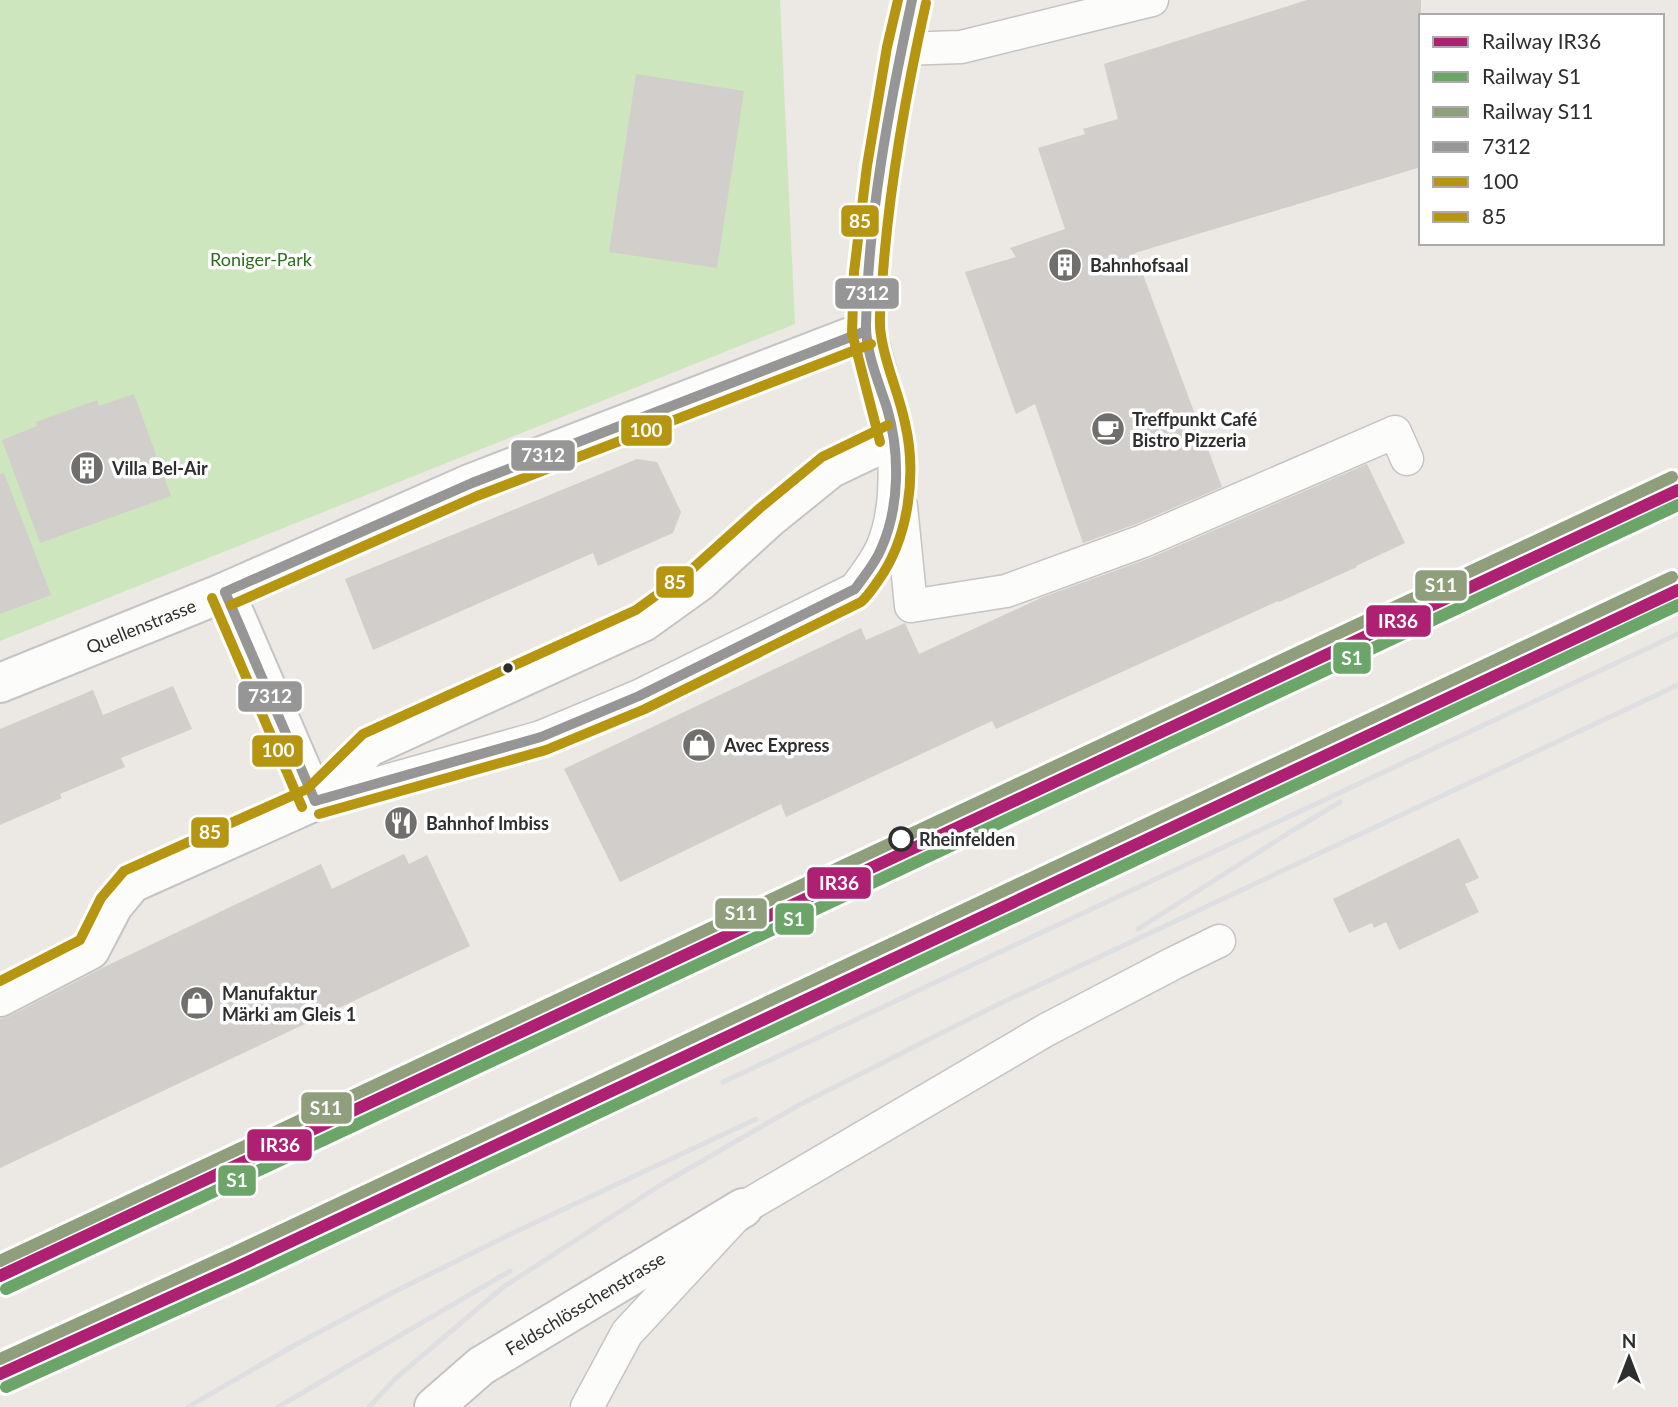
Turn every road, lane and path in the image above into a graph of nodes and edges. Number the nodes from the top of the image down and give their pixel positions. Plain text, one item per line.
1 (912, 0) edge
2 (1152, 0) edge
3 (901, 49) junction
4 (866, 331) junction
5 (894, 438) junction
6 (1407, 459) dead end
7 (225, 592) junction
8 (0, 683) edge
9 (315, 801) junction
10 (1219, 942) dead end
11 (0, 997) edge
12 (743, 1208) junction
13 (434, 1407) edge
14 (587, 1407) edge

1 - 3 street
2 - 3 lane
3 - 4 street
4 - 5 street
4 - 7 street, Quellenstrasse
5 - 6 lane
5 - 9 street
5 - 9 lane
7 - 8 street, Quellenstrasse
7 - 9 street
9 - 11 street
10 - 12 lane
12 - 13 street, Feldschlösschenstrasse
12 - 14 lane

